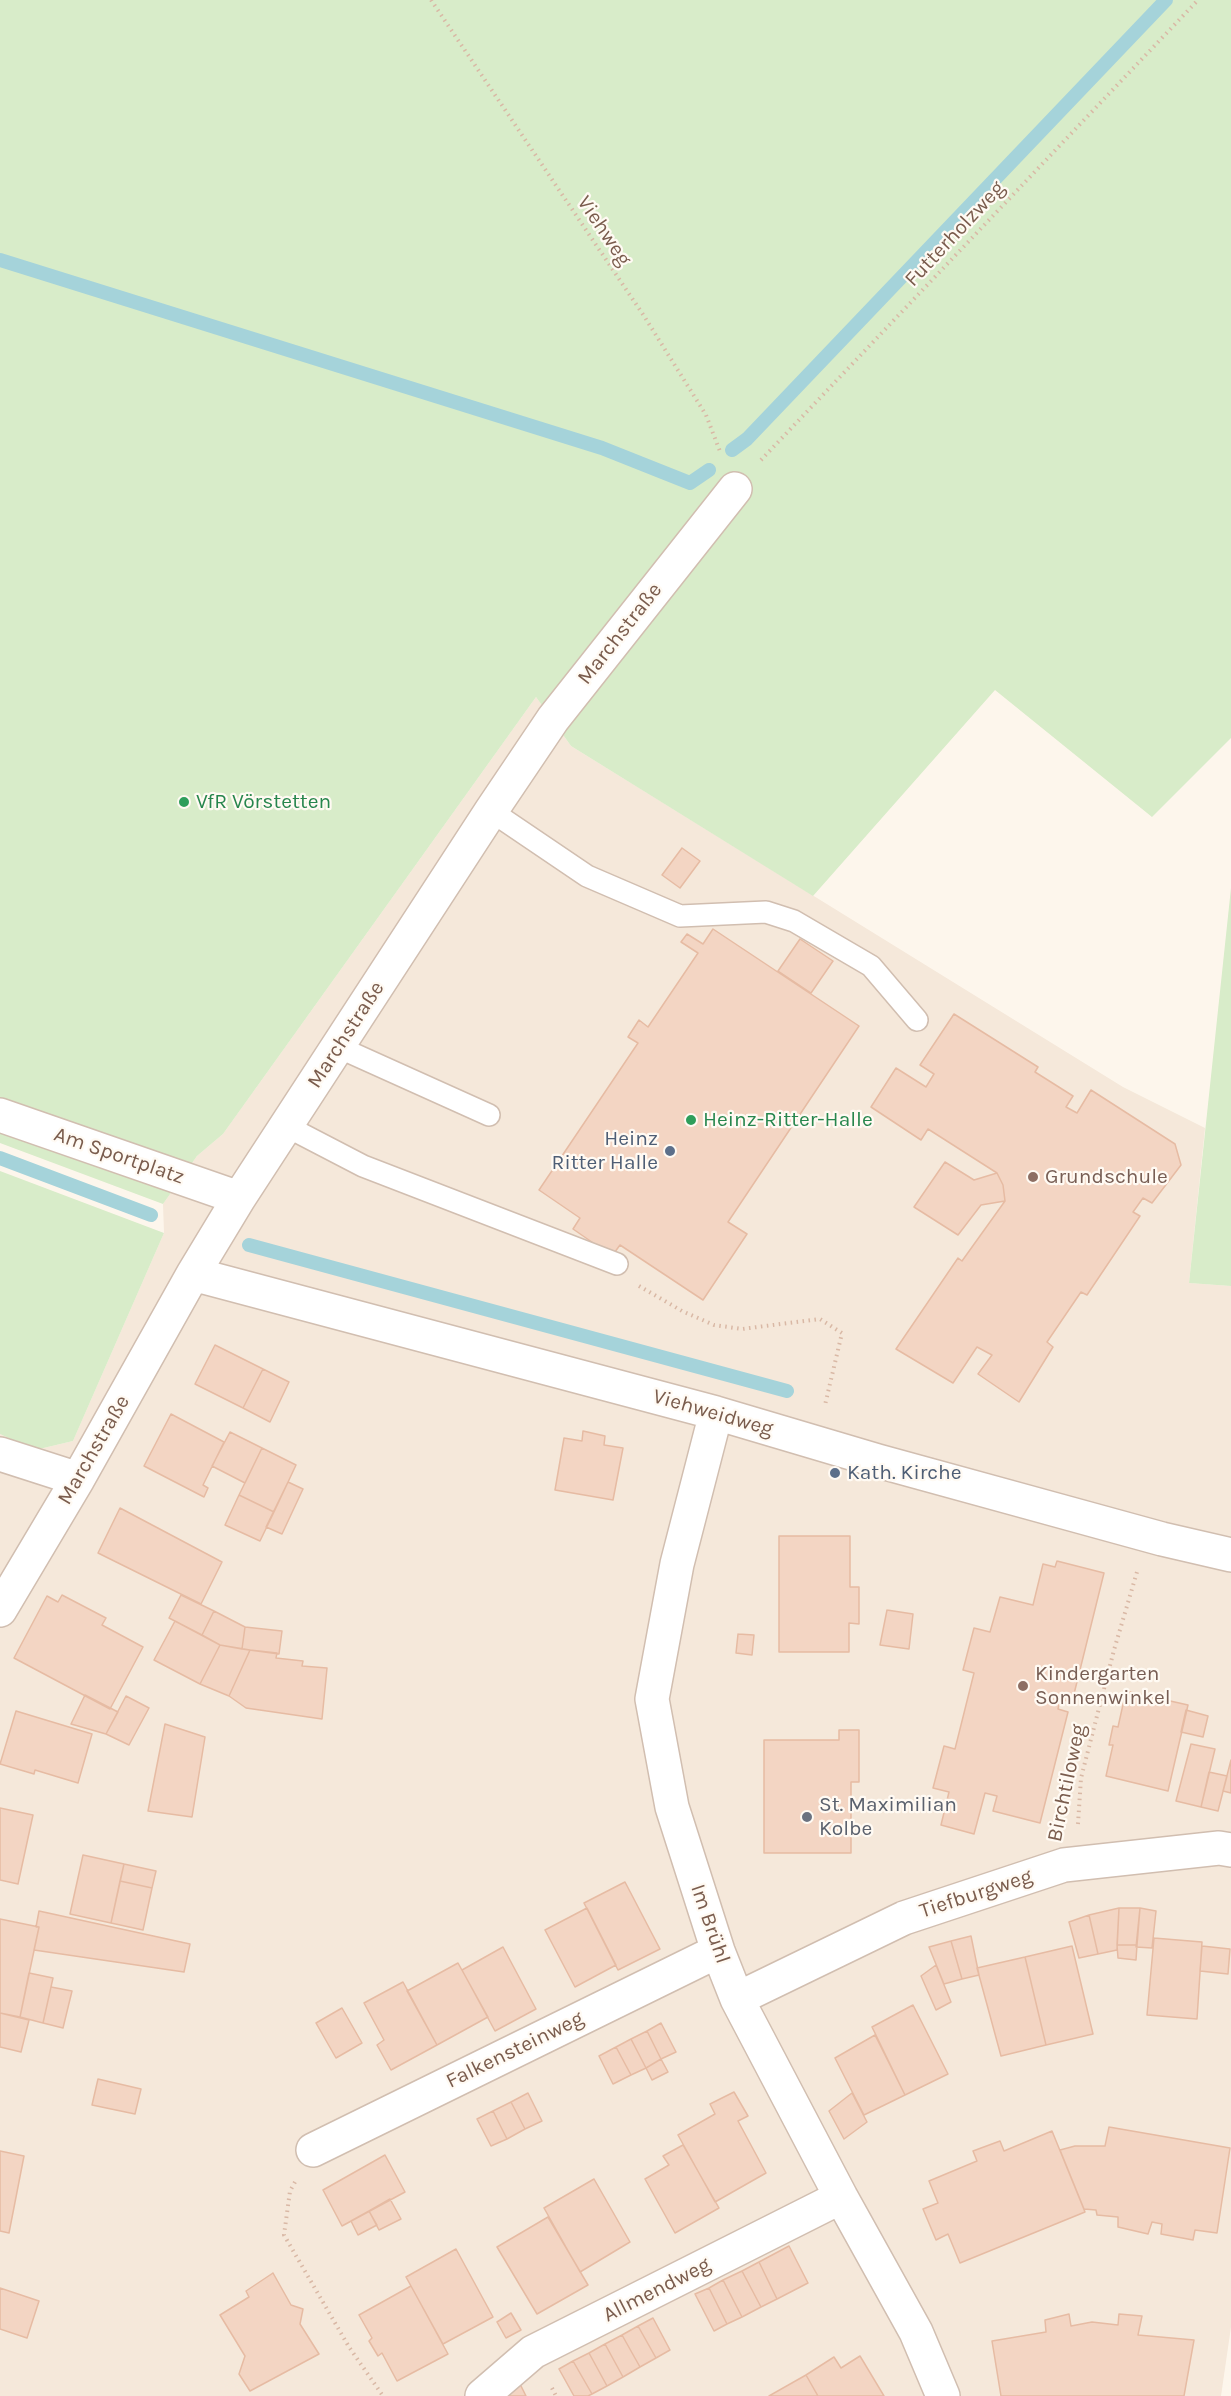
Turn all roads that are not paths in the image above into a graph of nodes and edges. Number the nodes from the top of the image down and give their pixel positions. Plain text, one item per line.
1 (735, 489) road end
2 (491, 811) junction
3 (917, 1020) dead end
4 (338, 1047) junction
5 (0, 1115) edge
6 (489, 1115) dead end
7 (286, 1126) junction
8 (239, 1198) junction
9 (617, 1264) road end
10 (193, 1274) junction
11 (716, 1413) junction
12 (0, 1454) edge
13 (78, 1479) junction
14 (1231, 1555) edge
15 (0, 1610) edge
16 (1231, 1850) edge
17 (718, 1951) junction
18 (737, 1999) junction
19 (313, 2150) road end
20 (841, 2197) junction
21 (482, 2396) edge
22 (943, 2396) edge

1 - 2 street, Marchstraße
2 - 3 lane
2 - 4 street, Marchstraße
4 - 6 lane
4 - 7 street, Marchstraße
5 - 8 street, Am Sportplatz
7 - 8 street, Marchstraße
7 - 9 lane
8 - 10 street, Marchstraße
10 - 11 street, Viehweidweg
10 - 13 street, Marchstraße
11 - 14 street, Viehweidweg
11 - 17 street, Im Brühl
12 - 13 street
13 - 15 street, Marchstraße
16 - 18 street, Tiefburgweg
17 - 18 street, Im Brühl
17 - 19 street, Falkensteinweg
18 - 20 street, Im Brühl
20 - 21 street, Allmendweg
20 - 22 street, Im Brühl

